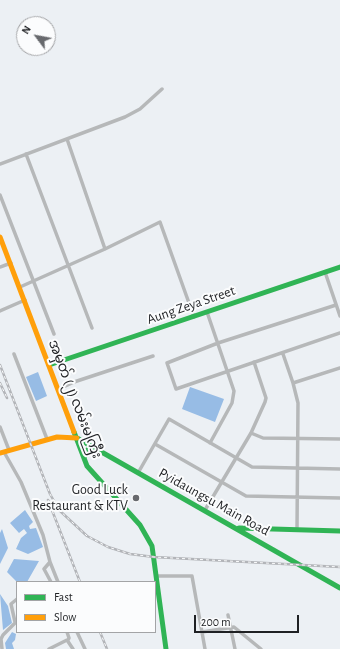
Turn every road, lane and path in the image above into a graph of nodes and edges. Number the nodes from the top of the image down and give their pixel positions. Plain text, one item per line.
1 (162, 89) dead end
2 (67, 139) junction
3 (26, 154) junction
4 (0, 164) edge
5 (0, 195) edge
6 (0, 237) edge
7 (105, 249) junction
8 (10, 263) junction
9 (68, 266) junction
10 (0, 267) edge
11 (340, 267) edge
12 (325, 272) junction
13 (32, 281) junction
14 (20, 287) junction
15 (25, 300) junction
16 (336, 305) junction
17 (0, 310) edge
18 (207, 312) junction
19 (340, 316) edge
20 (194, 317) junction
21 (92, 328) dead end
22 (340, 333) edge
23 (54, 334) dead end
24 (218, 343) junction
25 (14, 354) dead end
26 (283, 354) junction
27 (153, 356) dead end
28 (254, 362) junction
29 (49, 365) junction
30 (340, 368) edge
31 (228, 371) junction
32 (293, 383) junction
33 (58, 389) junction
34 (0, 427) edge
35 (251, 433) junction
36 (47, 438) junction
37 (77, 438) junction
38 (298, 439) junction
39 (340, 439) edge
40 (210, 442) junction
41 (155, 444) junction
42 (94, 447) junction
43 (4, 451) edge
44 (84, 458) junction
45 (236, 458) junction
46 (297, 468) junction
47 (340, 469) edge
48 (138, 474) junction
49 (222, 481) junction
50 (297, 497) junction
51 (340, 498) edge
52 (205, 510) junction
53 (238, 528) junction
54 (297, 530) junction
55 (340, 531) edge
56 (50, 562) junction
57 (155, 576) junction
58 (49, 581) edge
59 (58, 581) edge
60 (156, 581) edge
61 (156, 583) edge
62 (340, 588) edge
63 (16, 600) edge
64 (228, 615) dead end
65 (16, 622) edge
66 (230, 628) junction
67 (202, 632) junction
68 (67, 633) edge
69 (77, 633) edge
70 (68, 640) junction
71 (2, 649) edge
72 (49, 649) edge
73 (73, 649) edge
74 (85, 649) edge
75 (166, 649) edge
76 (205, 649) edge
77 (235, 649) edge
78 (261, 649) edge

1 - 2 street
2 - 3 street
2 - 7 street
3 - 4 street
3 - 9 street
5 - 13 street
6 - 8 main road, အမှတ် (၂) လမ်းမကြီး
7 - 9 street
7 - 20 street
8 - 10 street
8 - 14 main road, အမှတ် (၂) လမ်းမကြီး
9 - 13 street
9 - 21 street
11 - 12 main road, Aung Zeya Street
12 - 16 street
12 - 18 main road, Aung Zeya Street
13 - 14 street
13 - 23 street
14 - 15 main road, အမှတ် (၂) လမ်းမကြီး
15 - 17 street
15 - 29 main road, အမှတ် (၂) လမ်းမကြီး
16 - 19 street
16 - 24 street
18 - 20 main road, Aung Zeya Street
18 - 24 street
20 - 29 main road, Aung Zeya Street
22 - 26 street
24 - 31 street
24 - 31 street
25 - 36 street
26 - 28 street
26 - 32 street
27 - 33 street
28 - 31 street
28 - 35 street
29 - 33 main road, အမှတ် (၂) လမ်းမကြီး
30 - 32 street
31 - 40 street
32 - 38 street
33 - 37 main road, အမှတ် (၂) လမ်းမကြီး
34 - 43 street
35 - 38 street
35 - 45 street
36 - 37 main road
36 - 43 main road
37 - 42 main road, Pyidaungsu Main Road
37 - 44 main road, အမှတ် (၂) လမ်းမကြီး
38 - 39 street
38 - 46 street
40 - 41 street
40 - 45 street
41 - 48 street
41 - 49 street
42 - 44 main road
42 - 48 main road, Pyidaungsu Main Road
43 - 56 street
44 - 57 main road, အမှတ် (၂) လမ်းမကြီး
45 - 46 street
45 - 49 street
46 - 47 street
46 - 50 street
48 - 52 main road, Pyidaungsu Main Road
49 - 50 street
49 - 52 street
50 - 51 street
50 - 54 street
52 - 53 main road, Pyidaungsu Main Road
53 - 54 main road
53 - 62 main road, Pyidaungsu Main Road
54 - 55 main road
56 - 58 street
56 - 59 street
57 - 60 main road, အမှတ် (၂) လမ်းမကြီး
57 - 67 street
61 - 75 main road, အမှတ် (၂) လမ်းမကြီး
63 - 65 street
64 - 66 street
65 - 71 street
66 - 67 street
66 - 77 street
66 - 78 street
67 - 76 street
68 - 70 street
69 - 74 street
70 - 72 street
70 - 73 street

